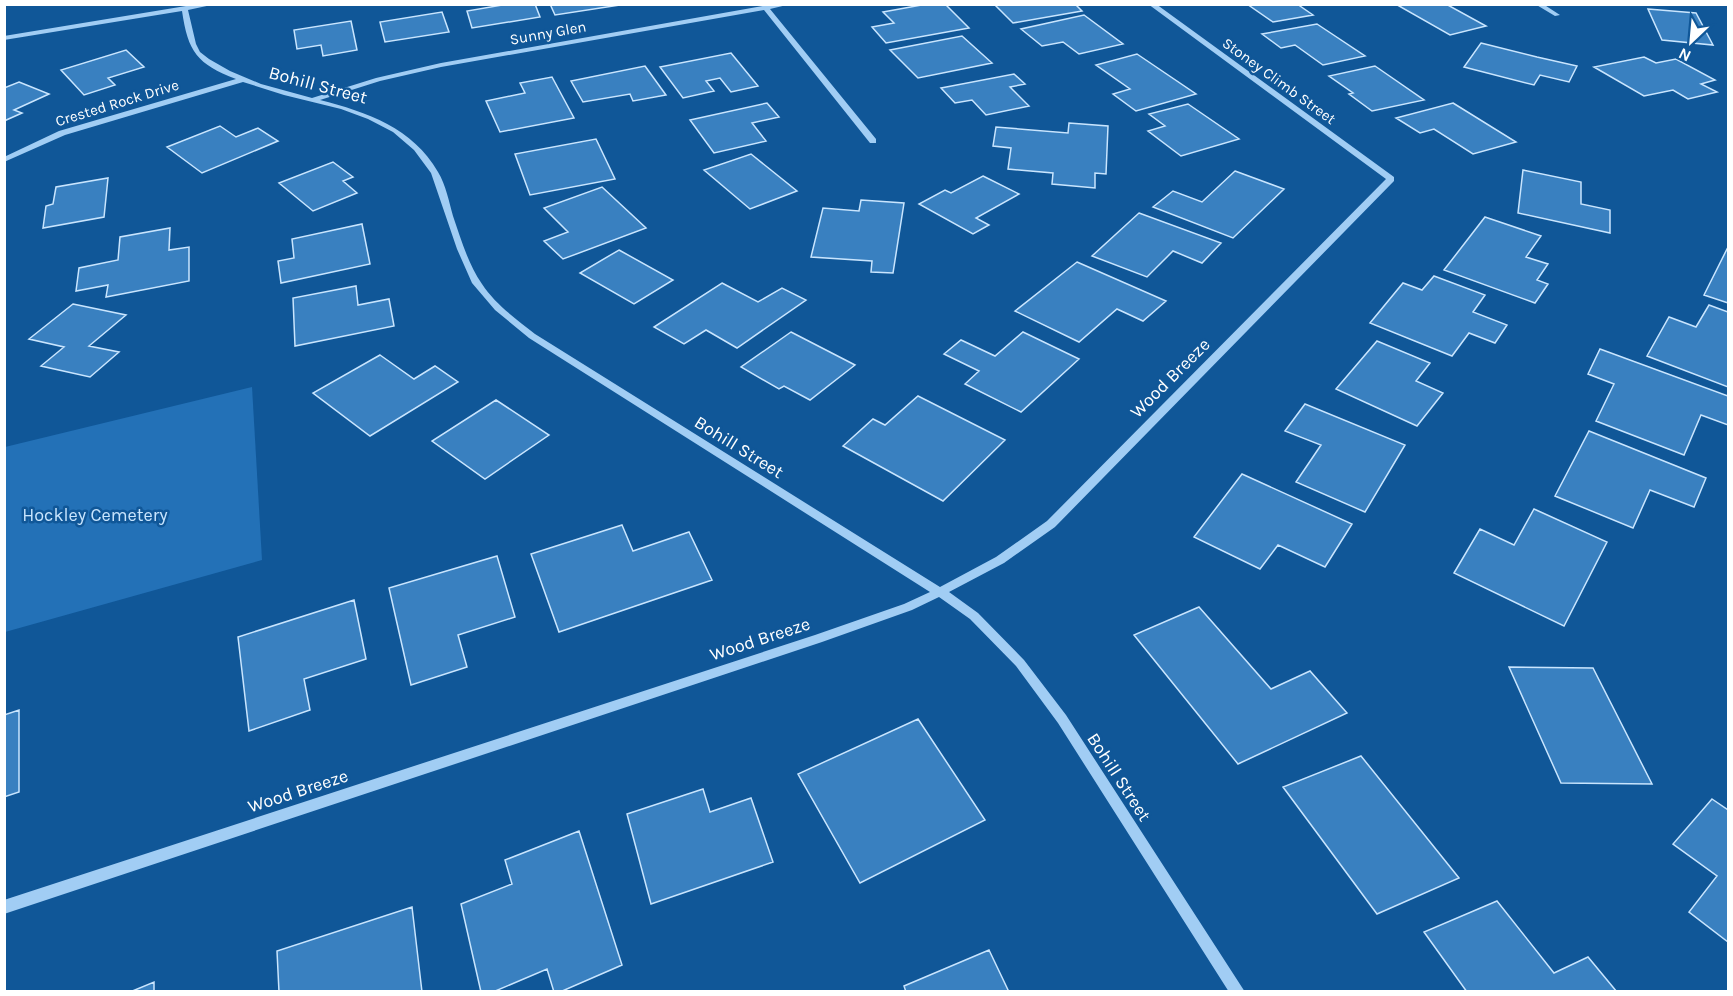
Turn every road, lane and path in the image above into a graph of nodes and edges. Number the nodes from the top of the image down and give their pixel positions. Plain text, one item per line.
1 (213, 4) edge
2 (788, 4) edge
3 (1152, 4) edge
4 (1538, 4) edge
5 (766, 8) junction
6 (185, 9) junction
7 (1557, 15) dead end
8 (4, 38) edge
9 (241, 80) junction
10 (314, 99) junction
11 (873, 141) dead end
12 (4, 160) edge
13 (1391, 178) joint
14 (940, 592) junction
15 (4, 907) edge
16 (1238, 992) edge

1 - 6 street
2 - 5 street, Sunny Glen
3 - 13 street, Stoney Climb Street
4 - 7 street
5 - 10 street, Sunny Glen
5 - 11 street
6 - 8 street
6 - 9 street, Bohill Street
9 - 10 street, Bohill Street
9 - 12 street, Crested Rock Drive
10 - 14 street, Bohill Street
13 - 14 street, Wood Breeze
14 - 15 street, Wood Breeze
14 - 16 street, Bohill Street

